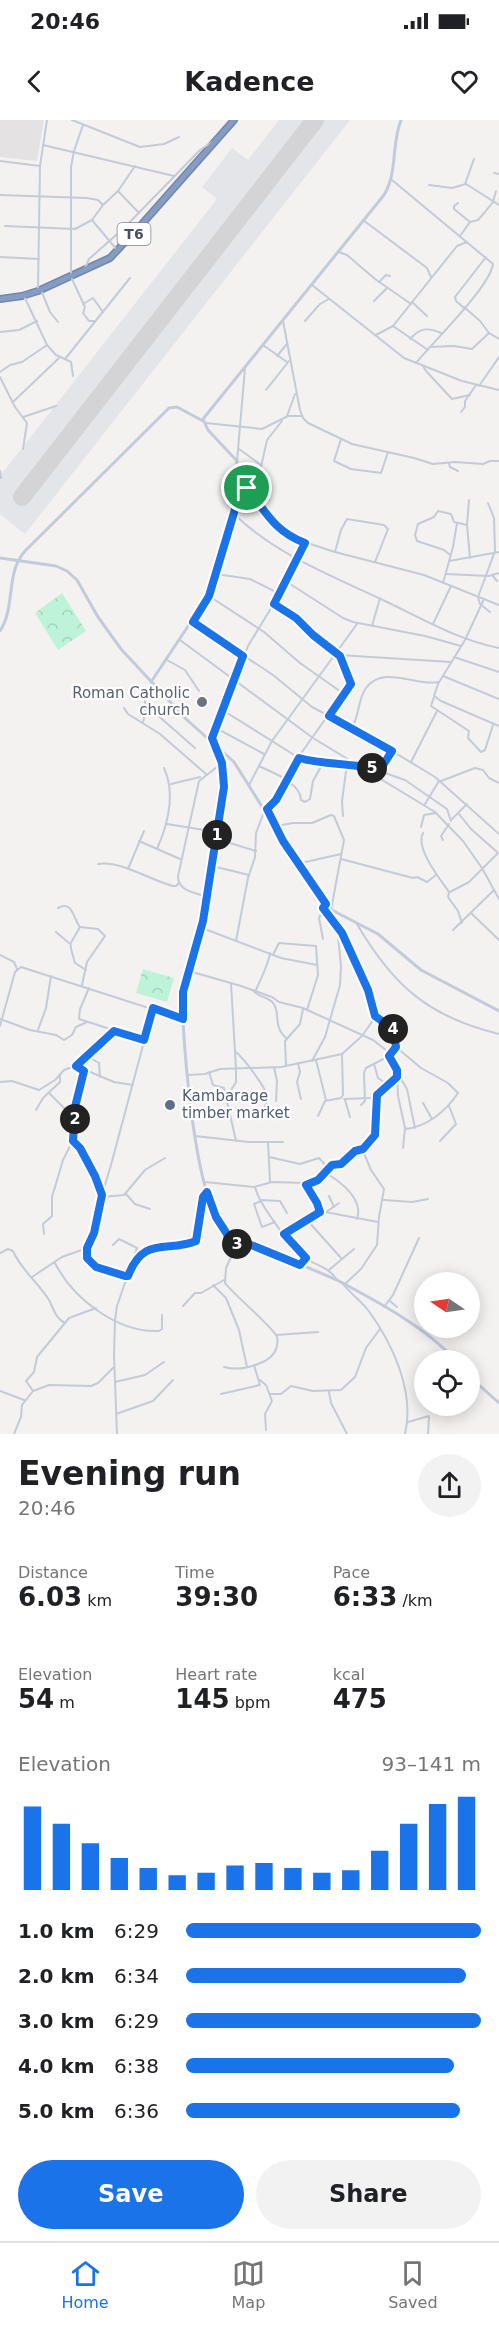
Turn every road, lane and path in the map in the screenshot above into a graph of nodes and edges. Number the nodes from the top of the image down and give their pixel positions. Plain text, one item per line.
1 (47, 120) edge
2 (72, 120) edge
3 (234, 120) edge
4 (401, 120) edge
5 (83, 125) junction
6 (179, 137) dead end
7 (215, 142) junction
8 (43, 145) junction
9 (74, 151) junction
10 (474, 159) dead end
11 (0, 161) edge
12 (40, 166) junction
13 (135, 166) junction
14 (494, 173) dead end
15 (499, 174) edge
16 (176, 176) junction
17 (183, 179) junction
18 (392, 180) junction
19 (465, 184) junction
20 (429, 185) dead end
21 (118, 191) junction
22 (496, 191) dead end
23 (0, 195) edge
24 (40, 196) junction
25 (499, 197) edge
26 (71, 198) junction
27 (495, 198) junction
28 (493, 202) junction
29 (458, 203) dead end
30 (103, 205) junction
31 (499, 205) edge
32 (139, 213) junction
33 (92, 220) junction
34 (363, 220) junction
35 (470, 222) junction
36 (5, 226) dead end
37 (40, 228) junction
38 (71, 229) junction
39 (460, 236) junction
40 (110, 240) junction
41 (467, 242) junction
42 (118, 251) junction
43 (337, 251) junction
44 (0, 257) edge
45 (486, 257) junction
46 (39, 259) junction
47 (499, 263) edge
48 (493, 264) junction
49 (439, 270) junction
50 (84, 272) junction
51 (430, 272) junction
52 (390, 276) dead end
53 (71, 277) junction
54 (130, 278) dead end
55 (432, 278) junction
56 (379, 282) junction
57 (312, 285) junction
58 (387, 288) junction
59 (40, 291) junction
60 (24, 296) junction
61 (0, 299) edge
62 (330, 299) junction
63 (374, 301) dead end
64 (411, 303) junction
65 (83, 304) junction
66 (464, 307) junction
67 (103, 312) junction
68 (428, 316) dead end
69 (282, 320) junction
70 (38, 321) junction
71 (95, 321) junction
72 (305, 321) dead end
73 (58, 322) dead end
74 (393, 326) junction
75 (0, 333) edge
76 (442, 333) junction
77 (489, 333) junction
78 (376, 334) junction
79 (498, 336) edge
80 (410, 339) junction
81 (287, 344) junction
82 (47, 345) junction
83 (263, 345) junction
84 (429, 348) junction
85 (70, 354) junction
86 (277, 356) junction
87 (499, 357) edge
88 (59, 358) junction
89 (65, 359) junction
90 (70, 361) junction
91 (289, 362) junction
92 (416, 363) junction
93 (423, 366) junction
94 (244, 368) junction
95 (0, 372) edge
96 (73, 376) dead end
97 (0, 377) edge
98 (477, 386) junction
99 (266, 390) dead end
100 (499, 390) edge
101 (295, 391) junction
102 (470, 394) junction
103 (13, 402) junction
104 (56, 406) dead end
105 (461, 412) dead end
106 (287, 416) junction
107 (302, 416) junction
108 (23, 417) junction
109 (282, 421) junction
110 (203, 422) junction
111 (242, 427) junction
112 (341, 439) junction
113 (23, 449) dead end
114 (239, 449) junction
115 (388, 452) junction
116 (237, 461) junction
117 (499, 461) edge
118 (449, 462) junction
119 (261, 465) junction
120 (0, 471) edge
121 (458, 471) dead end
122 (237, 473) junction
123 (1, 477) edge
124 (247, 488) junction
125 (469, 500) dead end
126 (488, 503) dead end
127 (236, 506) junction
128 (234, 514) junction
129 (457, 523) junction
130 (467, 525) junction
131 (305, 543) junction
132 (335, 552) junction
133 (499, 552) edge
134 (495, 553) junction
135 (450, 555) junction
136 (0, 558) edge
137 (470, 558) junction
138 (297, 559) junction
139 (449, 561) junction
140 (16, 562) junction
141 (375, 562) junction
142 (499, 573) edge
143 (216, 574) junction
144 (446, 574) junction
145 (492, 575) junction
146 (486, 576) junction
147 (497, 581) dead end
148 (287, 582) junction
149 (443, 583) junction
150 (450, 586) junction
151 (280, 594) junction
152 (209, 596) junction
153 (478, 597) junction
154 (380, 598) junction
155 (484, 599) junction
156 (274, 604) junction
157 (481, 605) junction
158 (499, 605) edge
159 (490, 612) dead end
160 (193, 622) junction
161 (357, 624) junction
162 (433, 624) junction
163 (372, 626) junction
164 (259, 629) junction
165 (0, 632) edge
166 (180, 640) junction
167 (465, 640) junction
168 (461, 646) junction
169 (499, 648) edge
170 (336, 653) junction
171 (243, 656) junction
172 (340, 656) junction
173 (454, 657) junction
174 (166, 660) junction
175 (451, 662) junction
176 (499, 672) edge
177 (318, 676) junction
178 (443, 676) junction
179 (235, 680) junction
180 (152, 681) junction
181 (439, 682) junction
182 (200, 692) dead end
183 (144, 693) dead end
184 (344, 694) junction
185 (434, 697) junction
186 (303, 699) junction
187 (499, 699) edge
188 (146, 705) junction
189 (124, 708) dead end
190 (224, 711) junction
191 (438, 711) junction
192 (329, 716) junction
193 (287, 720) junction
194 (143, 723) junction
195 (493, 724) junction
196 (499, 726) edge
197 (216, 728) junction
198 (352, 728) junction
199 (313, 738) junction
200 (272, 741) junction
201 (213, 742) junction
202 (195, 748) dead end
203 (218, 749) junction
204 (392, 751) junction
205 (265, 754) junction
206 (299, 758) junction
207 (411, 762) junction
208 (222, 763) junction
209 (323, 763) junction
210 (347, 764) junction
211 (354, 765) junction
212 (259, 766) junction
213 (164, 768) dead end
214 (380, 770) junction
215 (205, 775) junction
216 (286, 780) junction
217 (440, 781) junction
218 (499, 783) edge
219 (171, 784) junction
220 (249, 785) junction
221 (430, 796) junction
222 (425, 804) junction
223 (467, 804) junction
224 (267, 813) junction
225 (436, 813) junction
226 (459, 814) junction
227 (343, 816) dead end
228 (449, 823) junction
229 (167, 824) junction
230 (189, 827) junction
231 (275, 827) junction
232 (421, 827) dead end
233 (144, 831) dead end
234 (218, 832) junction
235 (423, 833) dead end
236 (499, 834) edge
237 (217, 839) junction
238 (443, 840) dead end
239 (139, 842) junction
240 (157, 849) junction
241 (256, 851) junction
242 (499, 853) edge
243 (341, 854) junction
244 (180, 859) junction
245 (341, 859) junction
246 (98, 864) dead end
247 (212, 866) junction
248 (300, 866) junction
249 (482, 868) junction
250 (128, 869) junction
251 (249, 875) junction
252 (436, 875) junction
253 (178, 883) junction
254 (494, 890) junction
255 (450, 893) junction
256 (207, 897) junction
257 (499, 899) edge
258 (324, 906) junction
259 (58, 908) dead end
260 (331, 910) junction
261 (470, 913) junction
262 (356, 922) junction
263 (462, 923) junction
264 (337, 926) junction
265 (80, 927) junction
266 (202, 928) junction
267 (453, 930) dead end
268 (56, 932) dead end
269 (323, 939) dead end
270 (499, 940) edge
271 (236, 941) junction
272 (69, 943) junction
273 (271, 954) junction
274 (0, 955) edge
275 (317, 965) junction
276 (17, 969) junction
277 (86, 970) junction
278 (189, 971) junction
279 (51, 976) junction
280 (231, 983) junction
281 (81, 986) junction
282 (89, 987) junction
283 (254, 991) junction
284 (153, 1008) junction
285 (303, 1008) junction
286 (307, 1010) junction
287 (499, 1011) edge
288 (375, 1016) junction
289 (1, 1019) edge
290 (183, 1019) junction
291 (329, 1020) junction
292 (87, 1022) junction
293 (0, 1026) edge
294 (38, 1030) junction
295 (114, 1031) junction
296 (499, 1034) edge
297 (362, 1036) junction
298 (286, 1038) junction
299 (144, 1040) junction
300 (396, 1047) junction
301 (235, 1052) junction
302 (89, 1054) junction
303 (342, 1054) junction
304 (390, 1055) junction
305 (314, 1061) junction
306 (298, 1063) junction
307 (374, 1064) junction
308 (286, 1065) junction
309 (76, 1066) junction
310 (274, 1067) junction
311 (236, 1069) junction
312 (251, 1069) junction
313 (84, 1071) junction
314 (209, 1072) junction
315 (60, 1073) junction
316 (187, 1075) junction
317 (397, 1075) junction
318 (100, 1077) junction
319 (0, 1082) edge
320 (133, 1084) junction
321 (388, 1085) junction
322 (49, 1093) junction
323 (377, 1095) junction
324 (226, 1097) junction
325 (343, 1098) junction
326 (365, 1098) junction
327 (301, 1099) dead end
328 (326, 1100) junction
329 (276, 1101) dead end
330 (423, 1103) dead end
331 (449, 1104) junction
332 (361, 1105) dead end
333 (36, 1110) dead end
334 (264, 1110) dead end
335 (318, 1116) dead end
336 (350, 1117) dead end
337 (432, 1119) junction
338 (75, 1125) junction
339 (415, 1128) junction
340 (405, 1129) junction
341 (195, 1136) junction
342 (73, 1141) junction
343 (236, 1141) junction
344 (440, 1141) dead end
345 (268, 1142) junction
346 (283, 1142) dead end
347 (403, 1148) dead end
348 (363, 1149) junction
349 (269, 1157) junction
350 (165, 1158) dead end
351 (328, 1168) junction
352 (324, 1172) junction
353 (205, 1182) junction
354 (270, 1182) junction
355 (306, 1185) junction
356 (255, 1187) junction
357 (207, 1192) junction
358 (126, 1194) junction
359 (101, 1196) junction
360 (329, 1196) dead end
361 (428, 1199) dead end
362 (261, 1200) junction
363 (384, 1200) junction
364 (339, 1203) dead end
365 (334, 1207) junction
366 (150, 1209) dead end
367 (320, 1211) junction
368 (287, 1213) dead end
369 (325, 1213) junction
370 (367, 1215) dead end
371 (357, 1219) junction
372 (307, 1220) junction
373 (367, 1221) junction
374 (275, 1222) junction
375 (378, 1222) junction
376 (44, 1234) dead end
377 (227, 1234) junction
378 (284, 1234) junction
379 (418, 1238) dead end
380 (239, 1240) junction
381 (237, 1244) junction
382 (113, 1245) dead end
383 (87, 1248) junction
384 (354, 1249) dead end
385 (0, 1253) edge
386 (306, 1258) junction
387 (342, 1259) junction
388 (55, 1263) junction
389 (300, 1265) junction
390 (131, 1268) junction
391 (329, 1270) junction
392 (128, 1276) junction
393 (32, 1277) junction
394 (224, 1280) junction
395 (339, 1281) junction
396 (345, 1284) junction
397 (213, 1285) junction
398 (390, 1300) junction
399 (183, 1306) dead end
400 (384, 1307) junction
401 (397, 1307) dead end
402 (96, 1308) junction
403 (162, 1315) dead end
404 (115, 1320) junction
405 (65, 1323) junction
406 (380, 1329) junction
407 (318, 1332) dead end
408 (276, 1335) junction
409 (444, 1350) edge
410 (164, 1362) dead end
411 (254, 1365) junction
412 (114, 1367) junction
413 (224, 1367) dead end
414 (247, 1367) junction
415 (173, 1380) dead end
416 (260, 1380) junction
417 (115, 1382) junction
418 (480, 1386) edge
419 (0, 1391) edge
420 (33, 1391) junction
421 (329, 1392) junction
422 (221, 1394) dead end
423 (270, 1394) junction
424 (24, 1400) junction
425 (499, 1403) edge
426 (116, 1414) junction
427 (408, 1422) junction
428 (266, 1430) dead end
429 (14, 1434) edge
430 (117, 1434) edge
431 (347, 1434) edge
432 (405, 1434) edge
433 (428, 1434) edge

1 - 8 street
2 - 5 street
3 - 7 highway, T6
4 - 18 street
5 - 6 street
5 - 9 street
7 - 16 street
7 - 17 highway, T6
8 - 9 street
8 - 12 street
9 - 13 street
9 - 26 street
10 - 19 street
11 - 12 street
12 - 24 street
13 - 16 street
13 - 21 street
14 - 15 street
16 - 17 street
16 - 32 street
17 - 42 highway, T6
18 - 34 street
18 - 39 street
19 - 20 street
19 - 28 street
21 - 30 street
21 - 32 street
22 - 27 street
23 - 24 street
24 - 26 street
24 - 37 street
25 - 27 street
26 - 30 street
26 - 38 street
27 - 28 street
28 - 31 street
28 - 35 street
29 - 35 street
30 - 33 street
32 - 40 street
33 - 38 street
33 - 40 street
34 - 43 street
34 - 51 street
35 - 39 street
36 - 37 street
37 - 38 street
37 - 46 street
38 - 53 street
39 - 41 street
40 - 42 street
40 - 50 street
41 - 45 street
41 - 49 street
42 - 50 highway, T6
43 - 56 street
43 - 57 street
44 - 46 street
45 - 48 street
45 - 66 street
46 - 59 street
47 - 48 street
48 - 66 street
49 - 51 street
49 - 55 street
50 - 53 highway, T6
51 - 55 street
52 - 56 street
53 - 59 highway, T6
53 - 65 street
54 - 67 street
55 - 64 street
56 - 58 street
57 - 62 street
57 - 69 street
58 - 63 street
58 - 64 street
59 - 60 highway, T6
59 - 73 street
60 - 61 highway, T6
60 - 70 street
62 - 72 street
62 - 78 street
64 - 68 street
64 - 74 street
65 - 67 street
65 - 71 street
66 - 76 street
66 - 77 street
67 - 71 street
69 - 81 street
69 - 83 street
70 - 75 street
70 - 82 street
71 - 85 street
74 - 78 street
74 - 80 street
76 - 80 street
76 - 84 street
77 - 79 street
77 - 84 street
78 - 92 street
80 - 84 street
81 - 86 street
81 - 91 street
82 - 88 street
82 - 95 street
83 - 86 street
83 - 94 street
84 - 92 street
85 - 89 street
85 - 90 street
86 - 91 street
87 - 98 street
88 - 89 street
88 - 103 street
89 - 90 street
90 - 96 street
91 - 99 street
91 - 101 street
92 - 93 street
93 - 98 street
93 - 102 street
94 - 110 street
94 - 111 street
97 - 103 street
98 - 100 street
98 - 102 street
101 - 106 street
101 - 107 street
102 - 105 street
103 - 108 street
104 - 108 street
106 - 107 street
106 - 109 street
107 - 112 street
108 - 113 street
109 - 111 street
109 - 119 street
110 - 111 street
110 - 116 street
110 - 140 street
111 - 114 street
112 - 115 street
112 - 115 street
114 - 116 street
114 - 119 street
115 - 118 street
116 - 122 street
117 - 118 street
118 - 121 street
119 - 124 street
120 - 123 street
122 - 124 street
122 - 127 street
124 - 127 street
124 - 131 street
125 - 130 street
126 - 134 street
127 - 128 street
128 - 138 street
128 - 143 street
129 - 130 street
129 - 135 street
129 - 135 street
130 - 137 street
131 - 132 street
131 - 138 street
132 - 141 street
132 - 141 street
133 - 134 street
134 - 137 street
134 - 146 street
135 - 139 street
136 - 140 street
137 - 139 street
138 - 148 street
138 - 154 street
139 - 144 street
140 - 165 street
140 - 180 street
141 - 149 street
142 - 145 street
143 - 151 street
143 - 152 street
144 - 146 street
144 - 149 street
145 - 146 street
145 - 147 street
146 - 153 street
148 - 151 street
148 - 161 street
149 - 150 street
150 - 153 street
150 - 162 street
151 - 156 street
152 - 160 street
152 - 164 street
153 - 155 street
153 - 157 street
154 - 162 street
154 - 163 street
155 - 157 street
155 - 158 street
156 - 164 street
156 - 170 street
157 - 159 street
157 - 167 street
160 - 166 street
160 - 171 street
161 - 163 street
161 - 170 street
162 - 167 street
163 - 168 street
164 - 171 street
164 - 177 street
166 - 174 street
166 - 179 street
167 - 168 street
167 - 169 street
168 - 173 street
170 - 172 street
170 - 177 street
171 - 179 street
171 - 186 street
172 - 175 street
172 - 184 street
173 - 175 street
173 - 176 street
174 - 180 street
174 - 182 street
175 - 178 street
177 - 184 street
177 - 186 street
178 - 181 street
178 - 187 street
179 - 190 street
179 - 193 street
180 - 201 street
181 - 185 street
181 - 198 street
183 - 188 street
184 - 192 street
185 - 191 street
185 - 195 street
186 - 192 street
186 - 193 street
188 - 194 street
188 - 202 street
189 - 194 street
190 - 197 street
190 - 200 street
191 - 195 street
191 - 207 street
192 - 198 street
192 - 199 street
193 - 199 street
193 - 200 street
194 - 215 street
195 - 196 street
197 - 201 street
197 - 205 street
198 - 204 street
199 - 206 street
199 - 211 street
200 - 205 street
200 - 206 street
201 - 203 street
203 - 208 street
203 - 220 street
204 - 207 street
204 - 214 street
205 - 212 street
206 - 209 street
206 - 216 street
207 - 217 street
208 - 215 street
208 - 234 street
209 - 210 street
209 - 216 street
210 - 211 street
210 - 227 street
211 - 214 street
211 - 222 street
212 - 216 street
212 - 220 street
213 - 219 street
214 - 221 street
215 - 219 street
215 - 230 street
216 - 224 street
217 - 218 street
217 - 221 street
217 - 223 street
219 - 229 street
220 - 224 street
221 - 222 street
221 - 228 street
222 - 225 street
223 - 226 street
223 - 236 street
224 - 231 street
224 - 241 street
225 - 228 street
225 - 232 street
226 - 228 street
226 - 242 street
228 - 238 street
228 - 249 street
229 - 230 street
229 - 240 street
230 - 234 street
230 - 244 street
231 - 243 street
231 - 248 street
233 - 239 street
234 - 237 street
235 - 252 street
237 - 241 street
237 - 247 street
239 - 240 street
239 - 250 street
240 - 244 street
241 - 251 street
242 - 249 street
243 - 245 street
243 - 248 street
244 - 253 street
245 - 252 street
245 - 260 street
246 - 250 street
247 - 251 street
247 - 256 street
248 - 258 street
249 - 254 street
249 - 255 street
250 - 253 street
251 - 271 street
252 - 255 street
253 - 256 street
254 - 257 street
254 - 261 street
255 - 263 street
256 - 266 street
258 - 260 street
258 - 264 street
258 - 269 street
259 - 265 street
260 - 262 street
261 - 263 street
261 - 270 street
262 - 287 street
262 - 296 street
263 - 267 street
264 - 288 street
264 - 291 street
265 - 272 street
265 - 277 street
266 - 271 street
266 - 278 street
268 - 272 street
271 - 273 street
272 - 277 street
273 - 275 street
273 - 275 street
273 - 283 street
274 - 276 street
275 - 286 street
276 - 279 street
276 - 289 street
277 - 281 street
278 - 280 street
278 - 290 street
279 - 281 street
279 - 294 street
280 - 283 street
280 - 301 street
281 - 282 street
282 - 284 street
282 - 292 street
283 - 285 street
283 - 298 street
284 - 290 street
284 - 299 street
285 - 286 street
285 - 298 street
286 - 291 street
288 - 297 street
288 - 300 street
289 - 293 street
289 - 294 street
290 - 316 street
291 - 297 street
291 - 305 street
292 - 294 street
292 - 295 street
295 - 299 street
295 - 302 street
297 - 303 street
297 - 304 street
298 - 308 street
299 - 320 street
300 - 304 street
300 - 331 street
301 - 311 street
301 - 312 street
302 - 309 street
302 - 313 street
302 - 318 street
303 - 305 street
303 - 325 street
304 - 307 street
304 - 317 street
305 - 306 street
305 - 328 street
306 - 308 street
306 - 327 street
307 - 321 street
307 - 326 street
308 - 310 street
309 - 313 street
309 - 315 street
310 - 312 street
310 - 329 street
311 - 312 street
311 - 314 street
311 - 324 street
312 - 334 street
313 - 318 street
313 - 338 street
314 - 316 street
314 - 324 street
315 - 319 street
315 - 322 street
316 - 341 street
317 - 321 street
317 - 339 street
317 - 340 street
318 - 320 street
320 - 359 street
321 - 323 street
322 - 333 street
322 - 338 street
323 - 326 street
323 - 348 street
324 - 343 street
325 - 326 street
325 - 328 street
325 - 336 street
326 - 332 street
328 - 335 street
330 - 337 street
331 - 337 street
331 - 344 street
337 - 339 street
338 - 342 street
339 - 340 street
340 - 347 street
341 - 343 street
341 - 353 street
342 - 359 street
342 - 376 street
343 - 345 street
345 - 346 street
345 - 349 street
348 - 351 street
348 - 363 street
349 - 351 street
349 - 354 street
350 - 358 street
351 - 352 street
352 - 355 street
352 - 371 street
353 - 356 street
353 - 357 street
354 - 355 street
354 - 356 street
355 - 367 street
356 - 362 street
357 - 377 street
357 - 390 street
358 - 359 street
358 - 366 street
359 - 383 street
360 - 365 street
361 - 363 street
362 - 368 street
362 - 374 street
362 - 374 street
363 - 375 street
364 - 365 street
365 - 369 street
367 - 369 street
367 - 372 street
369 - 371 street
370 - 373 street
371 - 373 street
372 - 378 street
372 - 387 street
373 - 375 street
374 - 378 street
375 - 396 street
377 - 380 street
377 - 381 street
378 - 386 street
379 - 398 street
380 - 381 street
380 - 389 street
381 - 394 street
382 - 390 street
383 - 388 street
383 - 392 street
384 - 387 street
385 - 393 street
386 - 389 street
386 - 391 street
387 - 391 street
388 - 393 street
388 - 402 street
389 - 395 street
390 - 392 street
391 - 395 street
392 - 404 street
393 - 405 street
394 - 397 street
394 - 408 street
395 - 396 street
395 - 406 street
396 - 400 street
397 - 399 street
397 - 414 street
398 - 400 street
398 - 401 street
400 - 409 street
402 - 404 street
402 - 405 street
403 - 404 street
404 - 412 street
405 - 420 street
406 - 421 street
406 - 427 street
407 - 408 street
408 - 411 street
410 - 417 street
411 - 414 street
411 - 416 street
412 - 417 street
412 - 420 street
413 - 414 street
415 - 426 street
416 - 422 street
416 - 423 street
417 - 426 street
418 - 425 street
419 - 424 street
420 - 424 street
421 - 423 street
421 - 431 street
423 - 428 street
424 - 429 street
426 - 430 street
427 - 432 street
427 - 433 street

